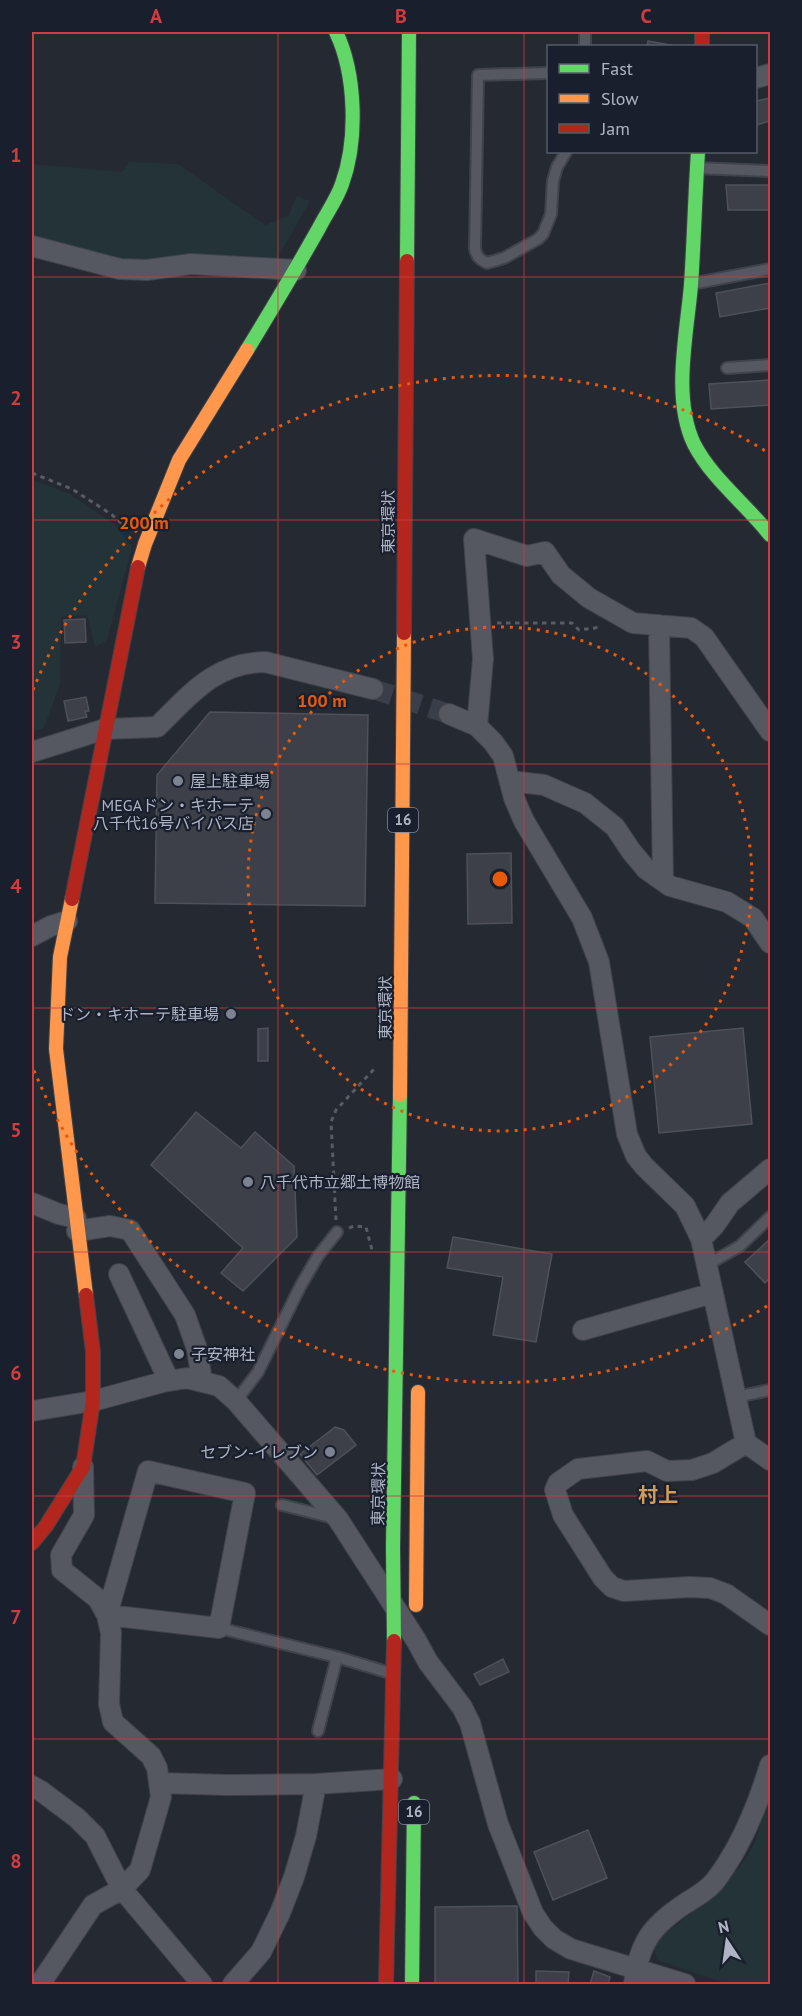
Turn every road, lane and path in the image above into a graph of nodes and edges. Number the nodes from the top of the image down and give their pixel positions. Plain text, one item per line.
1 (336, 32) edge
2 (410, 32) edge
3 (547, 73) edge
4 (565, 153) edge
5 (698, 153) edge
6 (697, 168) junction
7 (771, 171) edge
8 (32, 246) edge
9 (296, 270) junction
10 (771, 270) edge
11 (691, 284) junction
12 (771, 365) edge
13 (727, 368) dead end
14 (32, 473) edge
15 (768, 527) edge
16 (145, 544) junction
17 (480, 623) junction
18 (633, 623) junction
19 (659, 625) junction
20 (373, 689) tunnel mouth
21 (449, 714) tunnel mouth
22 (477, 726) junction
23 (105, 729) junction
24 (771, 731) edge
25 (32, 752) edge
26 (510, 781) junction
27 (663, 881) junction
28 (67, 921) junction
29 (32, 936) edge
30 (770, 940) edge
31 (401, 1053) junction
32 (771, 1169) edge
33 (32, 1203) edge
34 (771, 1217) edge
35 (77, 1224) junction
36 (337, 1232) junction
37 (701, 1239) junction
38 (372, 1252) dead end
39 (707, 1265) junction
40 (119, 1275) dead end
41 (713, 1293) junction
42 (583, 1330) dead end
43 (169, 1381) junction
44 (202, 1381) junction
45 (418, 1382) dead end
46 (771, 1390) edge
47 (736, 1397) junction
48 (93, 1401) junction
49 (236, 1401) junction
50 (32, 1411) edge
51 (746, 1443) junction
52 (771, 1460) edge
53 (83, 1467) junction
54 (282, 1505) dead end
55 (338, 1519) junction
56 (32, 1544) edge
57 (394, 1608) junction
58 (107, 1615) junction
59 (771, 1625) edge
60 (219, 1628) junction
61 (416, 1640) junction
62 (337, 1657) junction
63 (416, 1664) dead end
64 (394, 1674) junction
65 (318, 1731) dead end
66 (771, 1765) edge
67 (392, 1779) junction
68 (160, 1783) junction
69 (316, 1784) junction
70 (414, 1791) dead end
71 (35, 1793) edge
72 (122, 1889) junction
73 (635, 1976) edge
74 (40, 1984) edge
75 (202, 1984) edge
76 (233, 1984) edge
77 (386, 1984) edge
78 (412, 1984) edge
79 (686, 1984) edge

1 - 9 main road
2 - 31 main road, 東京環状 / 16
3 - 4 lane
5 - 6 main road
6 - 7 lane
6 - 11 main road
8 - 9 street
9 - 16 main road
10 - 11 lane
11 - 15 main road
12 - 13 lane
14 - 16 path
16 - 23 main road
17 - 18 path
17 - 18 street
17 - 22 street
18 - 19 street
19 - 24 street
19 - 27 street
20 - 23 street
21 - 22 street
22 - 26 street
23 - 25 street
23 - 28 main road
26 - 27 street
26 - 37 street
27 - 30 street
28 - 29 street
28 - 35 main road
31 - 36 path
31 - 57 main road, 東京環状 / 16
32 - 37 street
33 - 35 street
34 - 39 lane
35 - 44 street
35 - 48 main road
36 - 38 path
36 - 49 lane
37 - 39 street
39 - 41 street
40 - 43 street
41 - 42 street
41 - 47 street
43 - 44 street
43 - 48 street
44 - 49 street
45 - 61 main road
46 - 47 lane
47 - 51 street
48 - 50 street
48 - 53 main road
49 - 55 street
51 - 52 street
51 - 59 street
53 - 56 main road
53 - 58 street
54 - 55 lane
55 - 57 street
57 - 61 street
57 - 64 main road, 東京環状 / 16
58 - 60 street
58 - 60 street
58 - 68 street
60 - 62 lane
61 - 63 main road
61 - 73 street
62 - 64 lane
62 - 65 lane
64 - 67 main road, 東京環状 / 16
66 - 73 street
67 - 69 street
67 - 77 main road, 東京環状 / 16
68 - 69 street
68 - 72 street
69 - 76 street
70 - 78 main road, 16
71 - 72 street
72 - 74 street
72 - 75 street
73 - 79 street

